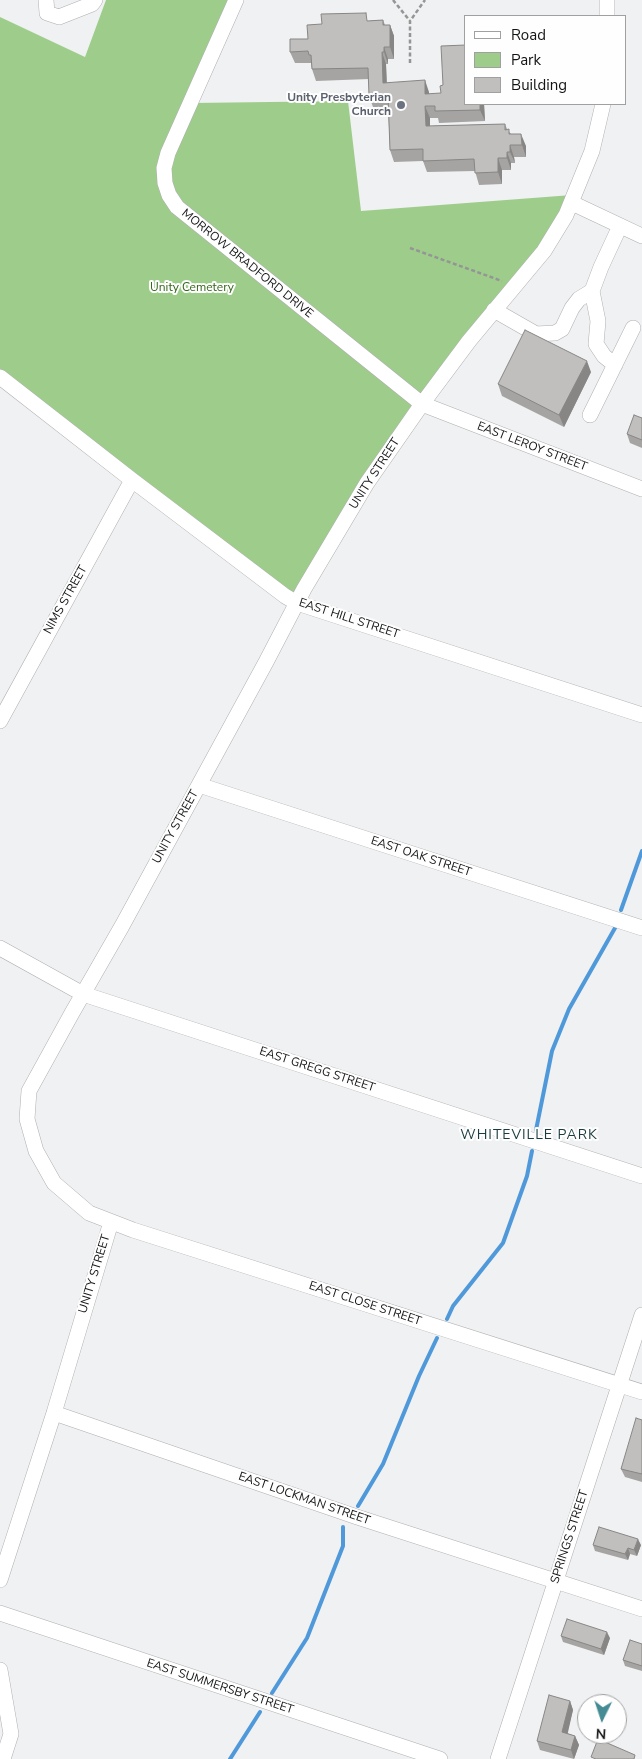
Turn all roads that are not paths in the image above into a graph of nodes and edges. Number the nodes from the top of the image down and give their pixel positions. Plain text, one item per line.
1 (95, 0) edge
2 (236, 0) edge
3 (607, 0) edge
4 (46, 4) edge
5 (607, 15) edge
6 (603, 105) edge
7 (572, 203) junction
8 (620, 226) junction
9 (642, 236) edge
10 (592, 292) junction
11 (494, 310) junction
12 (633, 328) dead end
13 (615, 364) junction
14 (0, 377) edge
15 (422, 404) junction
16 (590, 415) dead end
17 (132, 480) junction
18 (642, 489) edge
19 (297, 602) junction
20 (642, 715) edge
21 (0, 721) edge
22 (199, 785) junction
23 (642, 928) edge
24 (0, 948) edge
25 (83, 994) junction
26 (642, 1176) edge
27 (111, 1222) junction
28 (642, 1316) edge
29 (618, 1385) junction
30 (642, 1392) edge
31 (54, 1413) junction
32 (0, 1580) edge
33 (556, 1580) junction
34 (642, 1609) edge
35 (0, 1613) edge
36 (0, 1670) edge
37 (3, 1759) edge
38 (440, 1759) edge
39 (498, 1759) edge

1 - 4 street
2 - 15 street, MORROW BRADFORD DRIVE
3 - 5 street
6 - 7 street, UNITY STREET
7 - 8 street
7 - 11 street, UNITY STREET
8 - 9 street
8 - 10 street
10 - 11 street
10 - 13 street
11 - 15 street, UNITY STREET
12 - 13 street
13 - 16 street
14 - 17 street, EAST HILL STREET
15 - 18 street, EAST LEROY STREET
15 - 19 street, UNITY STREET
17 - 19 street, EAST HILL STREET
17 - 21 street, NIMS STREET
19 - 20 street, EAST HILL STREET
19 - 22 street, UNITY STREET
22 - 23 street, EAST OAK STREET
22 - 25 street, UNITY STREET
24 - 25 street, EAST GREGG STREET
25 - 26 street, EAST GREGG STREET
25 - 27 street, UNITY STREET
27 - 29 street, EAST CLOSE STREET
27 - 31 street, UNITY STREET
28 - 29 street, SPRINGS STREET
29 - 30 street, EAST CLOSE STREET
29 - 33 street, SPRINGS STREET
31 - 32 street, UNITY STREET
31 - 33 street, EAST LOCKMAN STREET
33 - 34 street, EAST LOCKMAN STREET
33 - 39 street, SPRINGS STREET
35 - 38 street, EAST SUMMERSBY STREET
36 - 37 street

